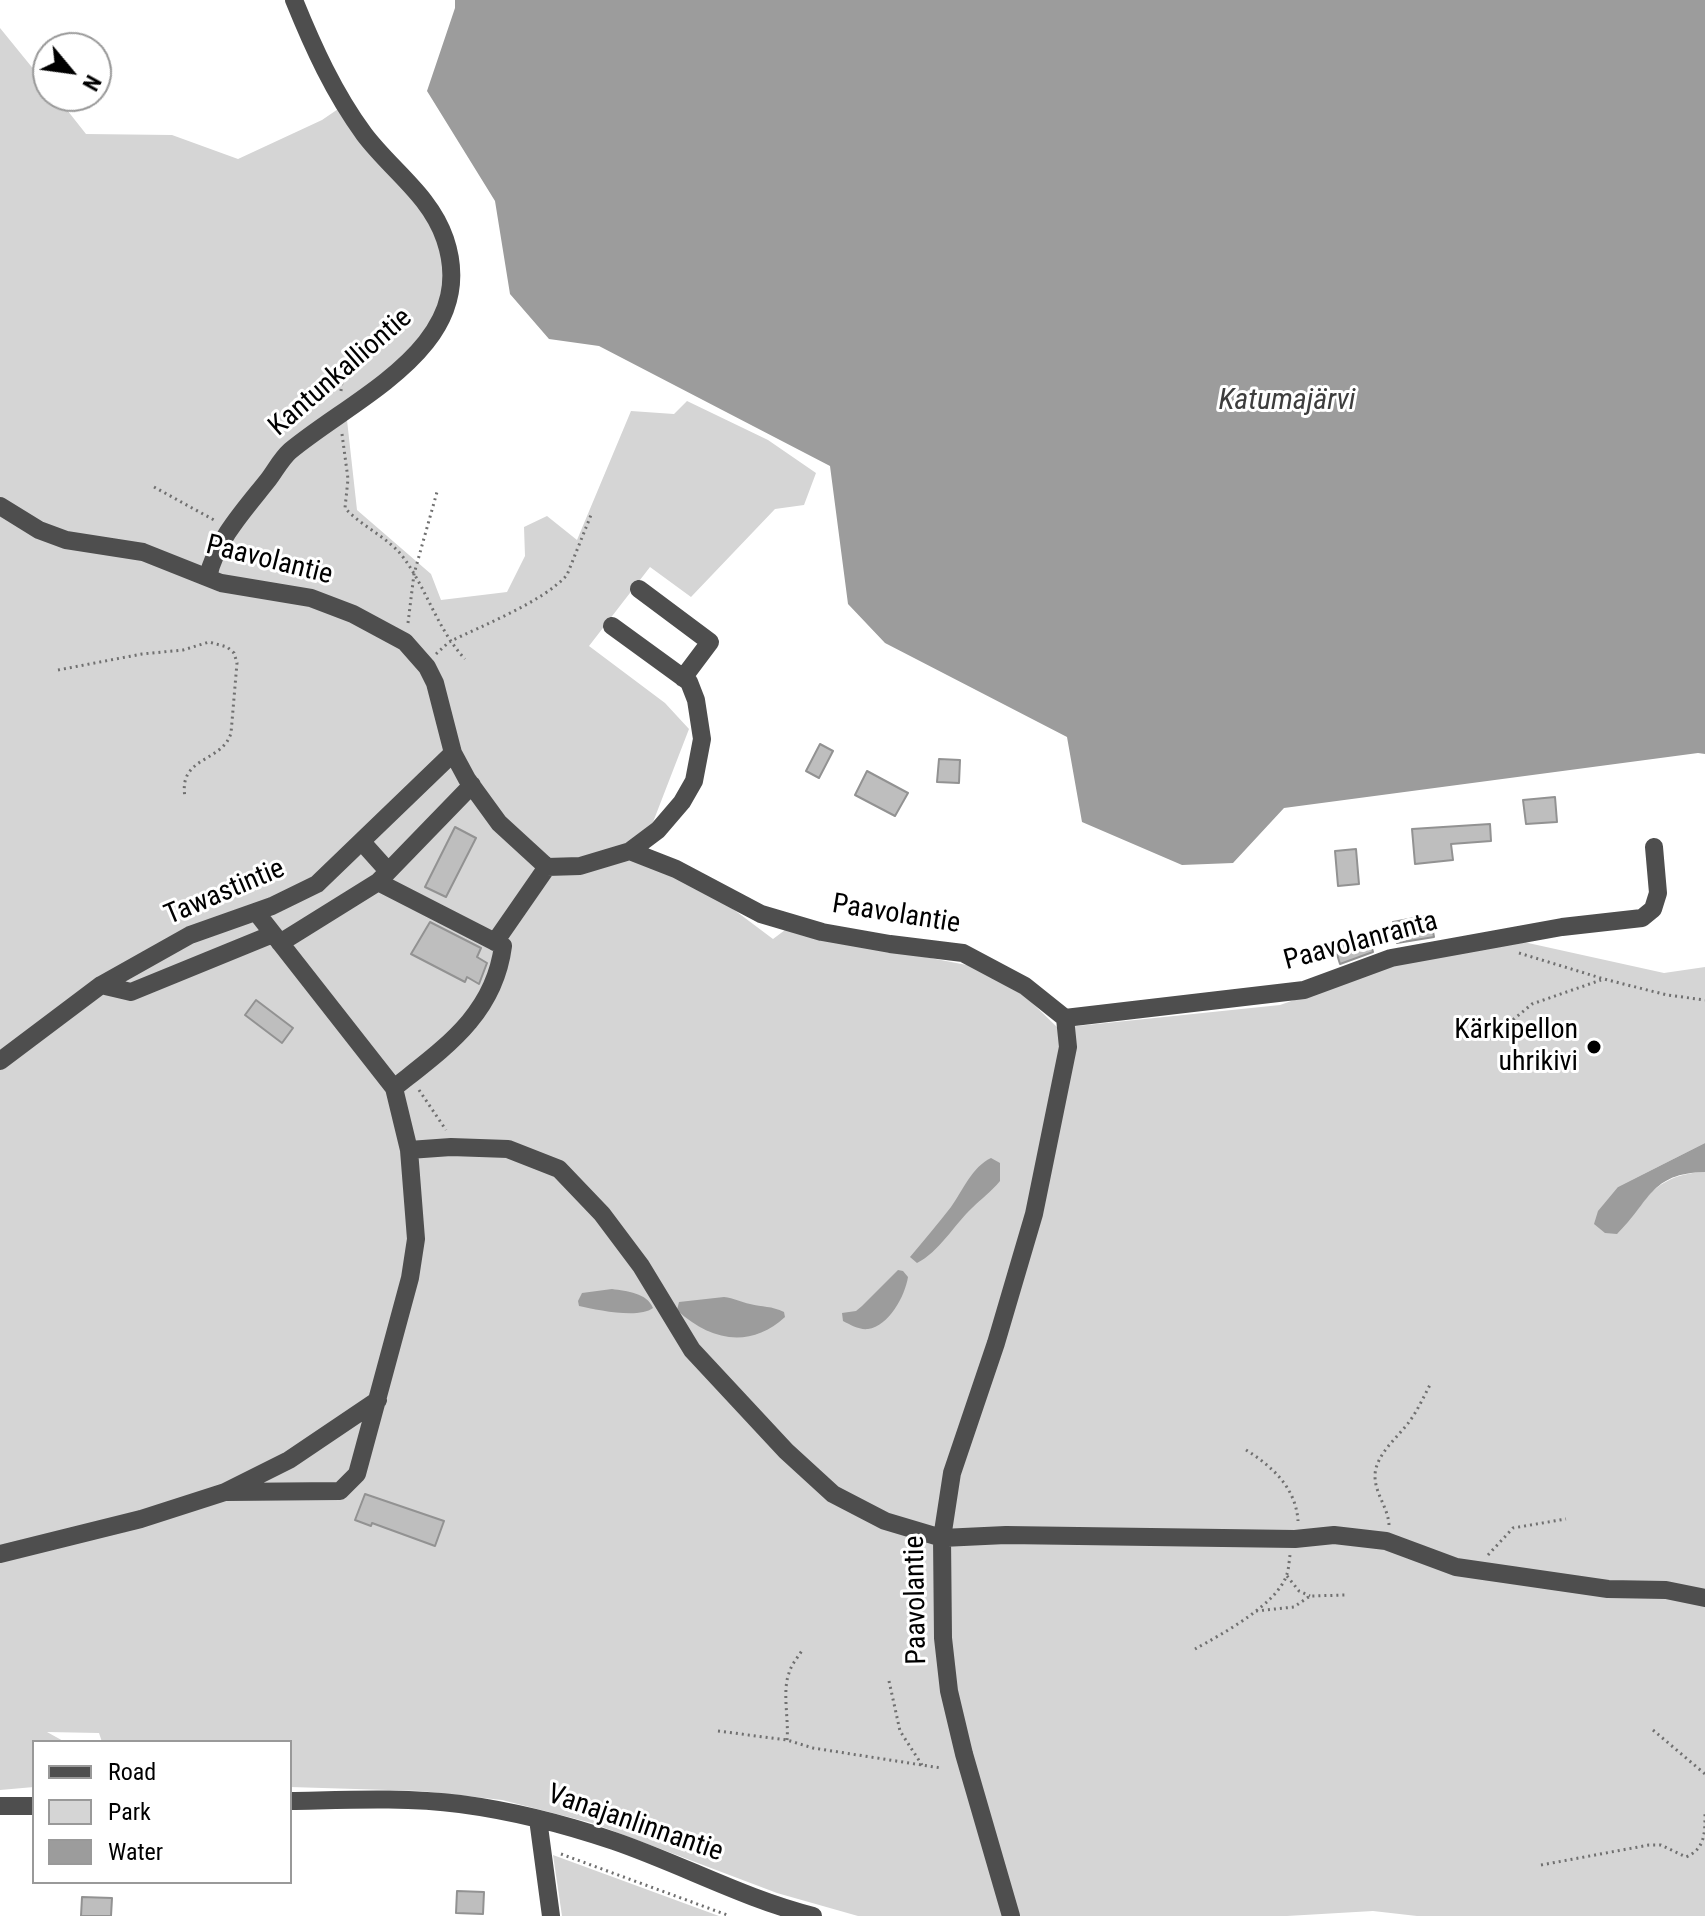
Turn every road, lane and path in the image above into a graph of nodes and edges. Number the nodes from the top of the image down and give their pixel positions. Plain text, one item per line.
1 (294, 0) edge
2 (344, 359) dead end
3 (339, 417) junction
4 (154, 487) dead end
5 (437, 492) dead end
6 (0, 506) edge
7 (591, 515) dead end
8 (231, 529) junction
9 (414, 574) junction
10 (208, 577) junction
11 (639, 589) dead end
12 (612, 626) dead end
13 (405, 642) junction
14 (449, 642) junction
15 (465, 659) dead end
16 (427, 667) junction
17 (58, 670) dead end
18 (683, 678) junction
19 (453, 753) junction
20 (472, 785) junction
21 (185, 797) dead end
22 (362, 842) junction
23 (1654, 847) dead end
24 (630, 851) junction
25 (547, 867) junction
26 (383, 877) junction
27 (256, 912) junction
28 (276, 938) junction
29 (1490, 940) junction
30 (495, 942) junction
31 (1604, 979) junction
32 (101, 985) junction
33 (1705, 1000) edge
34 (1065, 1018) junction
35 (1490, 1039) dead end
36 (0, 1061) edge
37 (400, 1083) junction
38 (457, 1147) junction
39 (409, 1150) junction
40 (1431, 1383) dead end
41 (378, 1400) junction
42 (225, 1492) junction
43 (1566, 1519) dead end
44 (942, 1538) junction
45 (1386, 1541) junction
46 (0, 1554) edge
47 (1475, 1570) junction
48 (1287, 1576) dead end
49 (1346, 1595) dead end
50 (1310, 1596) junction
51 (1705, 1598) edge
52 (1256, 1611) dead end
53 (803, 1649) dead end
54 (889, 1681) dead end
55 (1653, 1730) dead end
56 (718, 1731) dead end
57 (787, 1740) junction
58 (922, 1765) junction
59 (941, 1768) dead end
60 (1705, 1774) edge
61 (292, 1801) edge
62 (0, 1806) edge
63 (32, 1806) edge
64 (1705, 1814) edge
65 (538, 1819) junction
66 (542, 1847) junction
67 (1541, 1865) dead end
68 (551, 1916) edge
69 (730, 1916) edge
70 (813, 1916) edge
71 (1011, 1916) edge

1 - 3 street, Kantunkalliontie
2 - 3 path
3 - 8 street, Kantunkalliontie
3 - 9 path
4 - 8 path
5 - 9 path
6 - 10 street, Paavolantie
7 - 14 path
8 - 10 street, Kantunkalliontie
9 - 13 path
9 - 14 path
10 - 13 street, Paavolantie
11 - 18 street
12 - 18 street
13 - 16 street, Paavolantie
14 - 15 path
14 - 16 path
16 - 19 street, Paavolantie
17 - 21 path
18 - 24 street
19 - 20 street, Paavolantie
19 - 22 street, Tawastintie
20 - 25 street, Paavolantie
20 - 26 street
22 - 26 street
22 - 27 street, Tawastintie
23 - 29 street, Paavolanranta
24 - 25 street
24 - 34 street, Paavolantie
25 - 30 street
26 - 28 street
26 - 30 street
27 - 28 street
27 - 32 street, Tawastintie
28 - 32 street
28 - 37 street
29 - 31 path
29 - 34 street, Paavolanranta
30 - 37 street
31 - 33 path
31 - 35 path
32 - 36 street, Tawastintie
34 - 44 street, Paavolantie
37 - 38 path
37 - 39 street
38 - 39 street
38 - 44 street
39 - 41 street
40 - 45 path
41 - 42 street
41 - 42 street
42 - 46 street
43 - 47 path
44 - 45 street
44 - 71 street, Paavolantie
45 - 47 street
47 - 51 street
48 - 50 path
49 - 50 path
50 - 52 path
53 - 57 path
54 - 58 path
55 - 60 path
56 - 57 path
57 - 58 path
58 - 59 path
61 - 65 street, Vanajanlinnantie
62 - 63 street
64 - 67 path
65 - 66 street
65 - 70 street, Vanajanlinnantie
66 - 68 street
66 - 69 path

